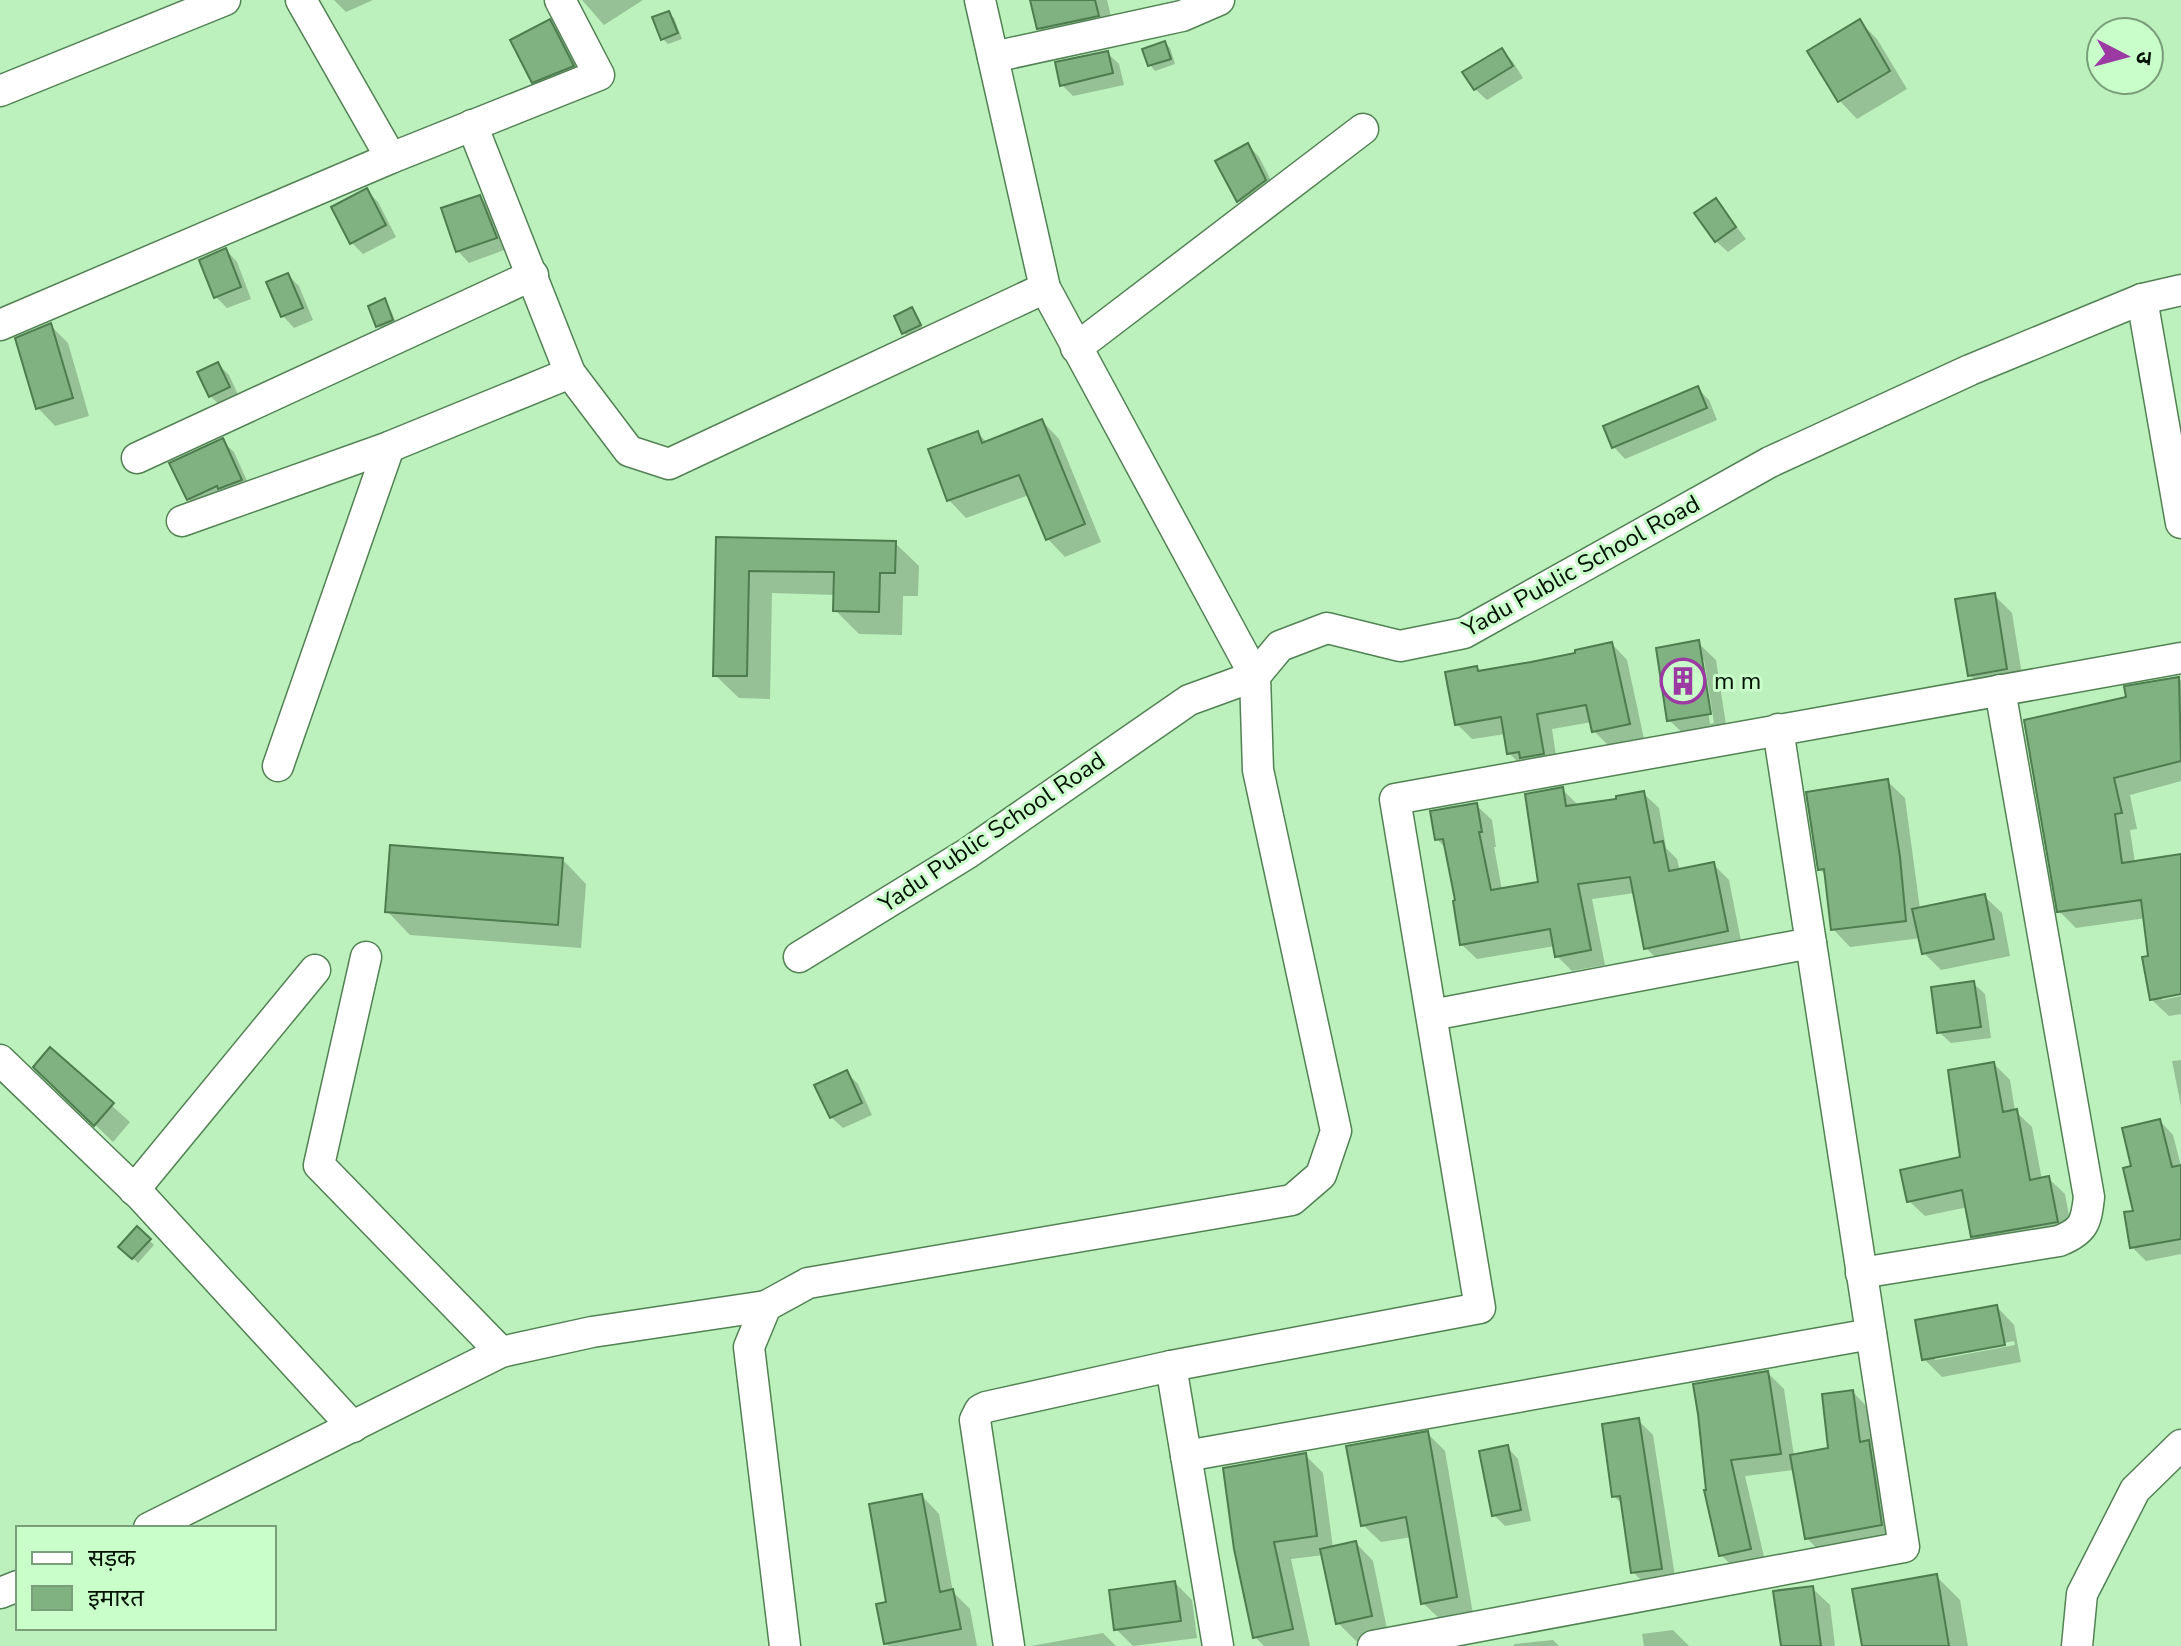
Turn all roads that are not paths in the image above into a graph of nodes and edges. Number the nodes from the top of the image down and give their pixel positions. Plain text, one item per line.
1 (225, 0) edge
2 (301, 0) edge
3 (560, 0) edge
4 (980, 0) edge
5 (1219, 0) edge
6 (993, 57) junction
7 (0, 91) edge
8 (472, 125) junction
9 (1363, 129) dead end
10 (391, 158) junction
11 (533, 275) junction
12 (1045, 288) junction
13 (2181, 290) edge
14 (2142, 299) junction
15 (0, 325) edge
16 (1076, 348) junction
17 (570, 373) junction
18 (389, 447) junction
19 (137, 458) dead end
20 (182, 521) dead end
21 (2181, 523) edge
22 (2181, 658) edge
23 (1255, 676) junction
24 (2000, 690) junction
25 (1778, 729) junction
26 (278, 766) dead end
27 (1811, 943) junction
28 (366, 957) dead end
29 (799, 957) dead end
30 (315, 970) dead end
31 (1432, 1015) junction
32 (0, 1060) edge
33 (134, 1190) junction
34 (1861, 1273) junction
35 (766, 1306) junction
36 (1871, 1334) junction
37 (501, 1352) junction
38 (1171, 1366) junction
39 (353, 1427) junction
40 (2181, 1445) edge
41 (1186, 1456) junction
42 (153, 1526) edge
43 (785, 1646) edge
44 (1009, 1646) edge
45 (1218, 1646) edge
46 (1373, 1646) edge
47 (2077, 1646) edge

1 - 7 street
2 - 10 street
3 - 8 street
4 - 6 street
5 - 6 street
6 - 12 street
8 - 10 street
8 - 11 street
9 - 16 street
10 - 15 street
11 - 17 street
11 - 19 street
12 - 16 street
12 - 17 street
13 - 14 street, Yadu Public School Road
14 - 21 street
14 - 23 street, Yadu Public School Road
16 - 23 street
17 - 18 street
18 - 20 street
18 - 26 street
22 - 24 street
23 - 29 street, Yadu Public School Road
23 - 35 street
24 - 25 street
24 - 34 street
25 - 27 street
25 - 31 street
27 - 31 street
27 - 34 street
28 - 37 street
30 - 33 street
31 - 38 street
32 - 33 street
33 - 39 street
34 - 36 street
35 - 37 street
35 - 43 street
36 - 41 street
36 - 46 street
37 - 39 street
38 - 41 street
38 - 44 street
39 - 42 street
40 - 47 street
41 - 45 street

